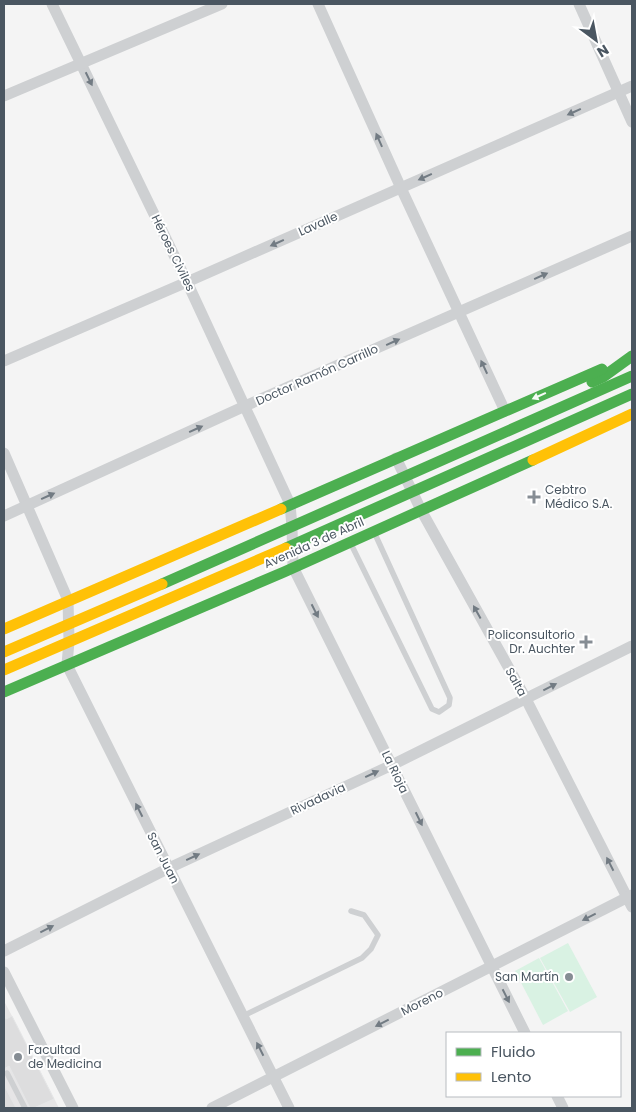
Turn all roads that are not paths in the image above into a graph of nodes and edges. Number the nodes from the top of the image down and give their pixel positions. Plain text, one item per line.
1 (52, 4) edge
2 (222, 4) edge
3 (318, 4) edge
4 (579, 4) edge
5 (81, 62) junction
6 (632, 86) edge
7 (619, 92) junction
8 (4, 96) edge
9 (632, 122) edge
10 (401, 188) junction
11 (632, 236) edge
12 (187, 282) junction
13 (458, 313) junction
14 (632, 356) edge
15 (4, 361) edge
16 (632, 376) edge
17 (632, 394) edge
18 (245, 406) junction
19 (632, 408) edge
20 (505, 411) junction
21 (632, 414) edge
22 (471, 448) junction
23 (4, 453) edge
24 (396, 458) junction
25 (479, 462) junction
26 (405, 477) junction
27 (412, 491) junction
28 (290, 504) junction
29 (28, 505) junction
30 (421, 510) junction
31 (4, 516) edge
32 (292, 527) junction
33 (374, 532) junction
34 (350, 542) junction
35 (292, 545) junction
36 (293, 567) junction
37 (68, 600) junction
38 (70, 623) junction
39 (4, 629) edge
40 (70, 642) junction
41 (632, 646) edge
42 (4, 652) edge
43 (67, 665) junction
44 (4, 670) edge
45 (4, 692) edge
46 (526, 699) junction
47 (392, 765) junction
48 (168, 868) junction
49 (630, 900) edge
50 (351, 911) dead end
51 (4, 951) edge
52 (491, 967) junction
53 (4, 972) edge
54 (243, 1016) junction
55 (524, 1032) edge
56 (7, 1073) dead end
57 (274, 1077) junction
58 (25, 1108) edge
59 (73, 1108) edge
60 (212, 1108) edge
61 (290, 1108) edge

1 - 5 street, Héroes Civiles
2 - 5 street
10 -> 3 street
4 - 7 street
5 - 8 street
5 -> 12 street, Héroes Civiles
6 - 7 street, Lavalle
7 - 9 street
7 -> 10 street, Lavalle
10 -> 12 street, Lavalle
10 - 13 street
13 -> 11 street, Doctor Ramón Carrillo
12 - 15 street, Lavalle
12 - 18 street, Héroes Civiles
18 -> 13 street, Doctor Ramón Carrillo
20 -> 13 street
14 -> 20 main road
14 - 22 main road
16 - 22 main road, Avenida 3 de Abril
17 - 25 main road, Avenida 3 de Abril
18 - 28 street, Héroes Civiles
29 -> 18 street, Doctor Ramón Carrillo
19 - 25 main road
20 - 24 main road
21 - 30 main road, Avenida 3 de Abril
22 - 26 main road, Avenida 3 de Abril
23 - 29 street
24 - 26 street, Salta
24 - 28 main road
25 - 27 main road, Avenida 3 de Abril
26 - 27 street, Salta
26 - 32 main road, Avenida 3 de Abril
27 - 30 street, Salta
27 - 35 main road, Avenida 3 de Abril
28 - 32 street, La Rioja
28 - 37 main road
29 - 31 street, Doctor Ramón Carrillo
29 - 37 street
30 - 33 main road, Avenida 3 de Abril
46 -> 30 street, Salta
32 - 35 street, La Rioja
32 - 38 main road, Avenida 3 de Abril
33 - 34 main road, Avenida 3 de Abril
33 - 34 lane
34 - 36 main road, Avenida 3 de Abril
35 - 36 street, La Rioja
35 - 40 main road, Avenida 3 de Abril
36 - 43 main road, Avenida 3 de Abril
36 -> 47 street, La Rioja
37 - 38 street
37 - 39 main road
38 - 40 street
38 - 42 main road, Avenida 3 de Abril
40 - 43 street
40 - 44 main road, Avenida 3 de Abril
46 -> 41 street, Rivadavia
43 - 45 main road, Avenida 3 de Abril
48 -> 43 street, San Juan
46 - 47 street, Rivadavia
49 -> 46 street, Salta
48 -> 47 street, Rivadavia
47 -> 52 street, La Rioja
51 -> 48 street, Rivadavia
48 - 54 street, San Juan
49 -> 52 street, Moreno
50 - 54 lane
52 -> 55 street, La Rioja
52 -> 57 street, Moreno
53 - 59 street
57 -> 54 street, San Juan
56 - 58 lane
57 - 60 street, Moreno
57 - 61 street, San Juan

